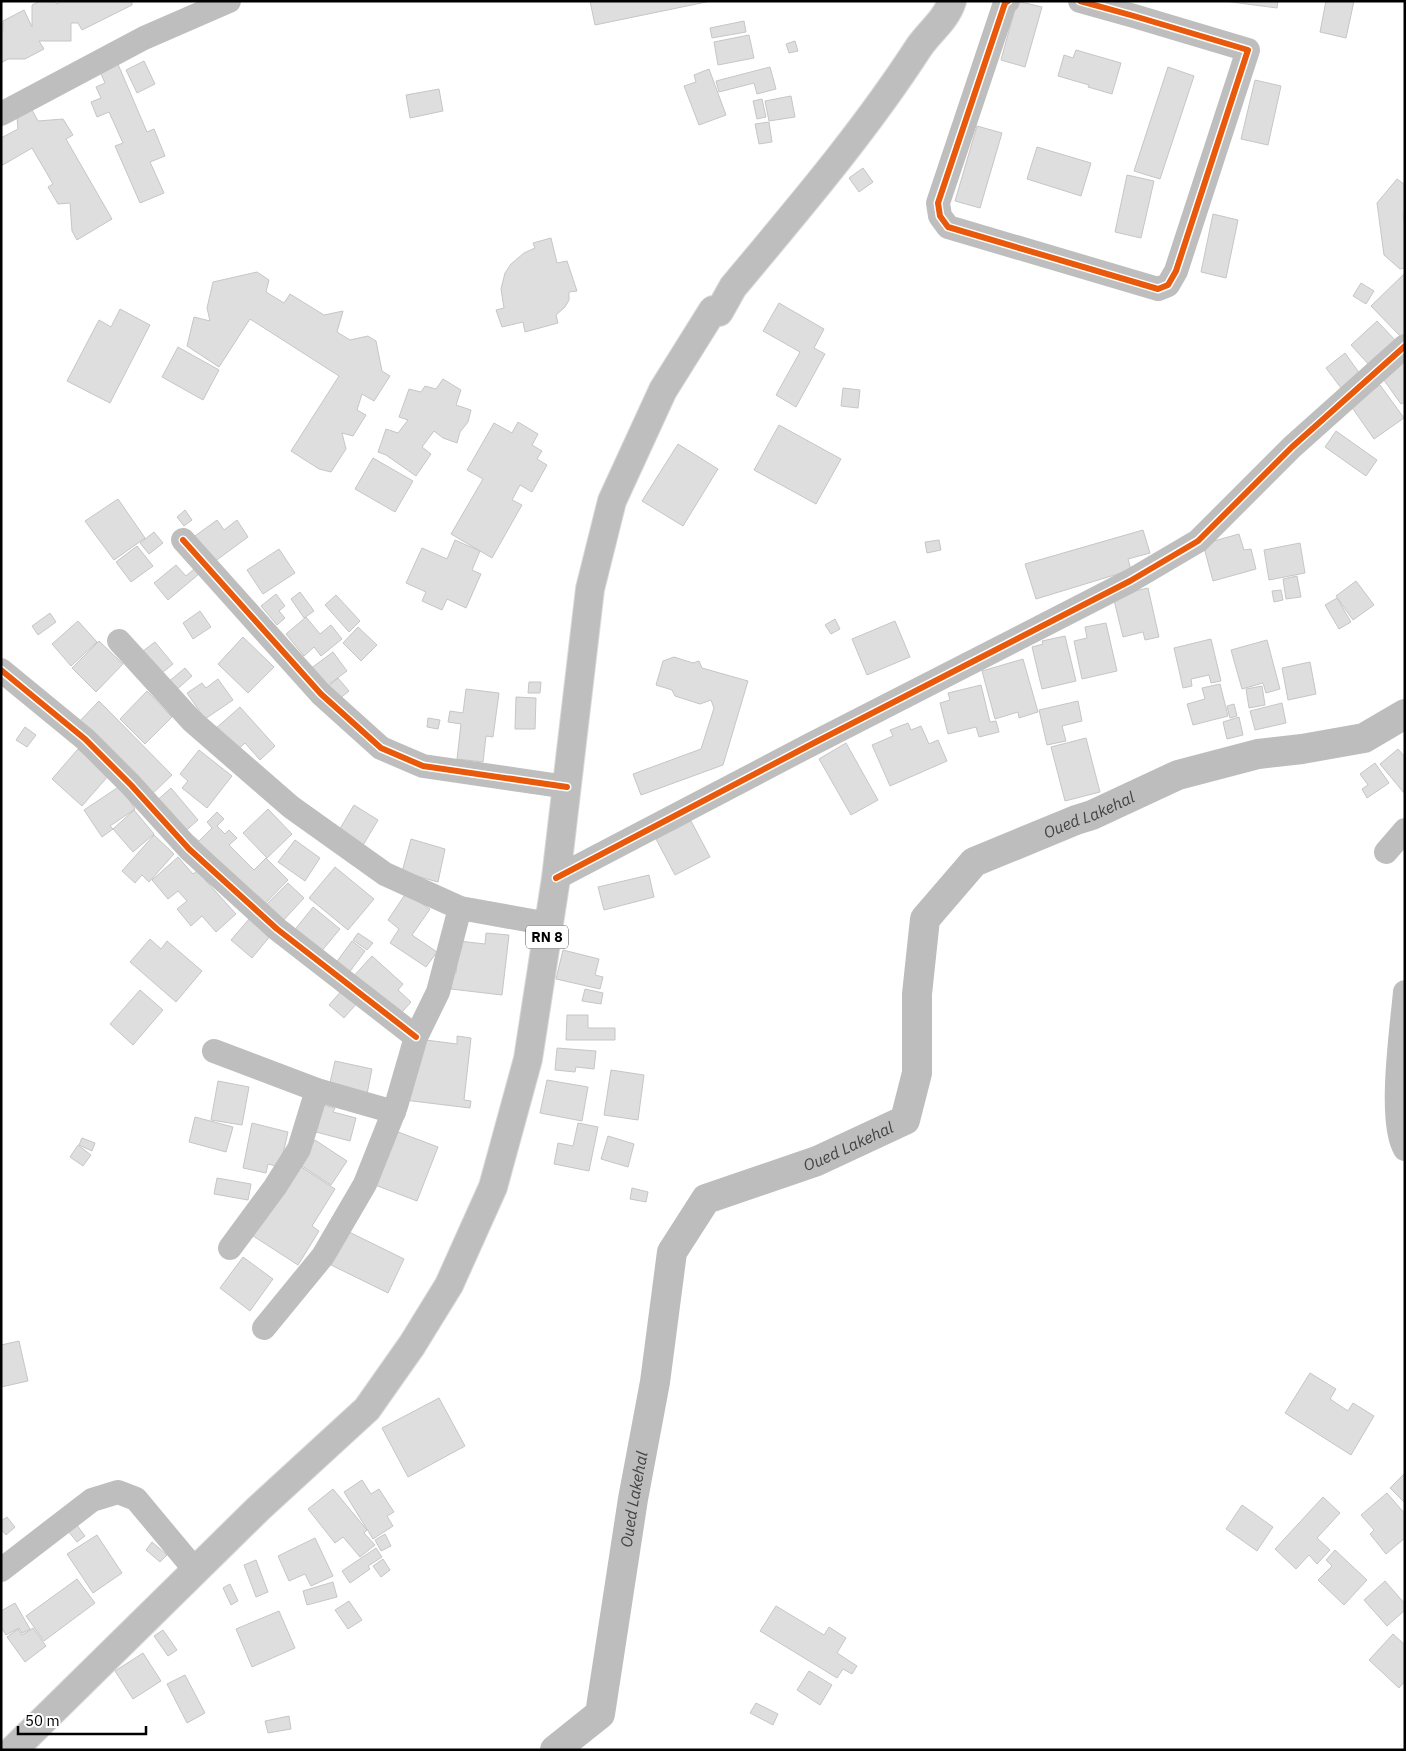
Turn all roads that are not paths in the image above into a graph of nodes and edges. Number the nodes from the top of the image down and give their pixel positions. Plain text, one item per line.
1 (229, 1) edge
2 (933, 1) edge
3 (952, 1) edge
4 (1008, 1) edge
5 (1080, 1) edge
6 (1136, 8) edge
7 (923, 41) junction
8 (1, 114) edge
9 (1405, 346) edge
10 (183, 540) dead end
11 (120, 641) dead end
12 (1, 670) edge
13 (567, 787) junction
14 (1405, 830) edge
15 (1386, 852) dead end
16 (556, 878) junction
17 (460, 908) junction
18 (549, 924) junction
19 (1405, 992) edge
20 (416, 1037) junction
21 (214, 1051) dead end
22 (317, 1090) junction
23 (394, 1112) junction
24 (1405, 1150) edge
25 (230, 1248) dead end
26 (264, 1328) dead end
27 (1, 1570) edge
28 (196, 1571) junction
29 (13, 1750) edge

1 - 8 street
2 - 7 highway, RN 8
3 - 7 highway, RN 8
4 - 6 street
5 - 6 street
7 - 13 highway, RN 8
9 - 16 street
10 - 13 street
11 - 17 street
12 - 20 street
13 - 16 highway, RN 8
14 - 15 street
16 - 18 highway, RN 8
17 - 18 street
17 - 20 street
18 - 28 highway, RN 8
19 - 24 street
20 - 23 street
21 - 22 street
22 - 23 street
22 - 25 street
23 - 26 street
27 - 28 street
28 - 29 highway, RN 8

